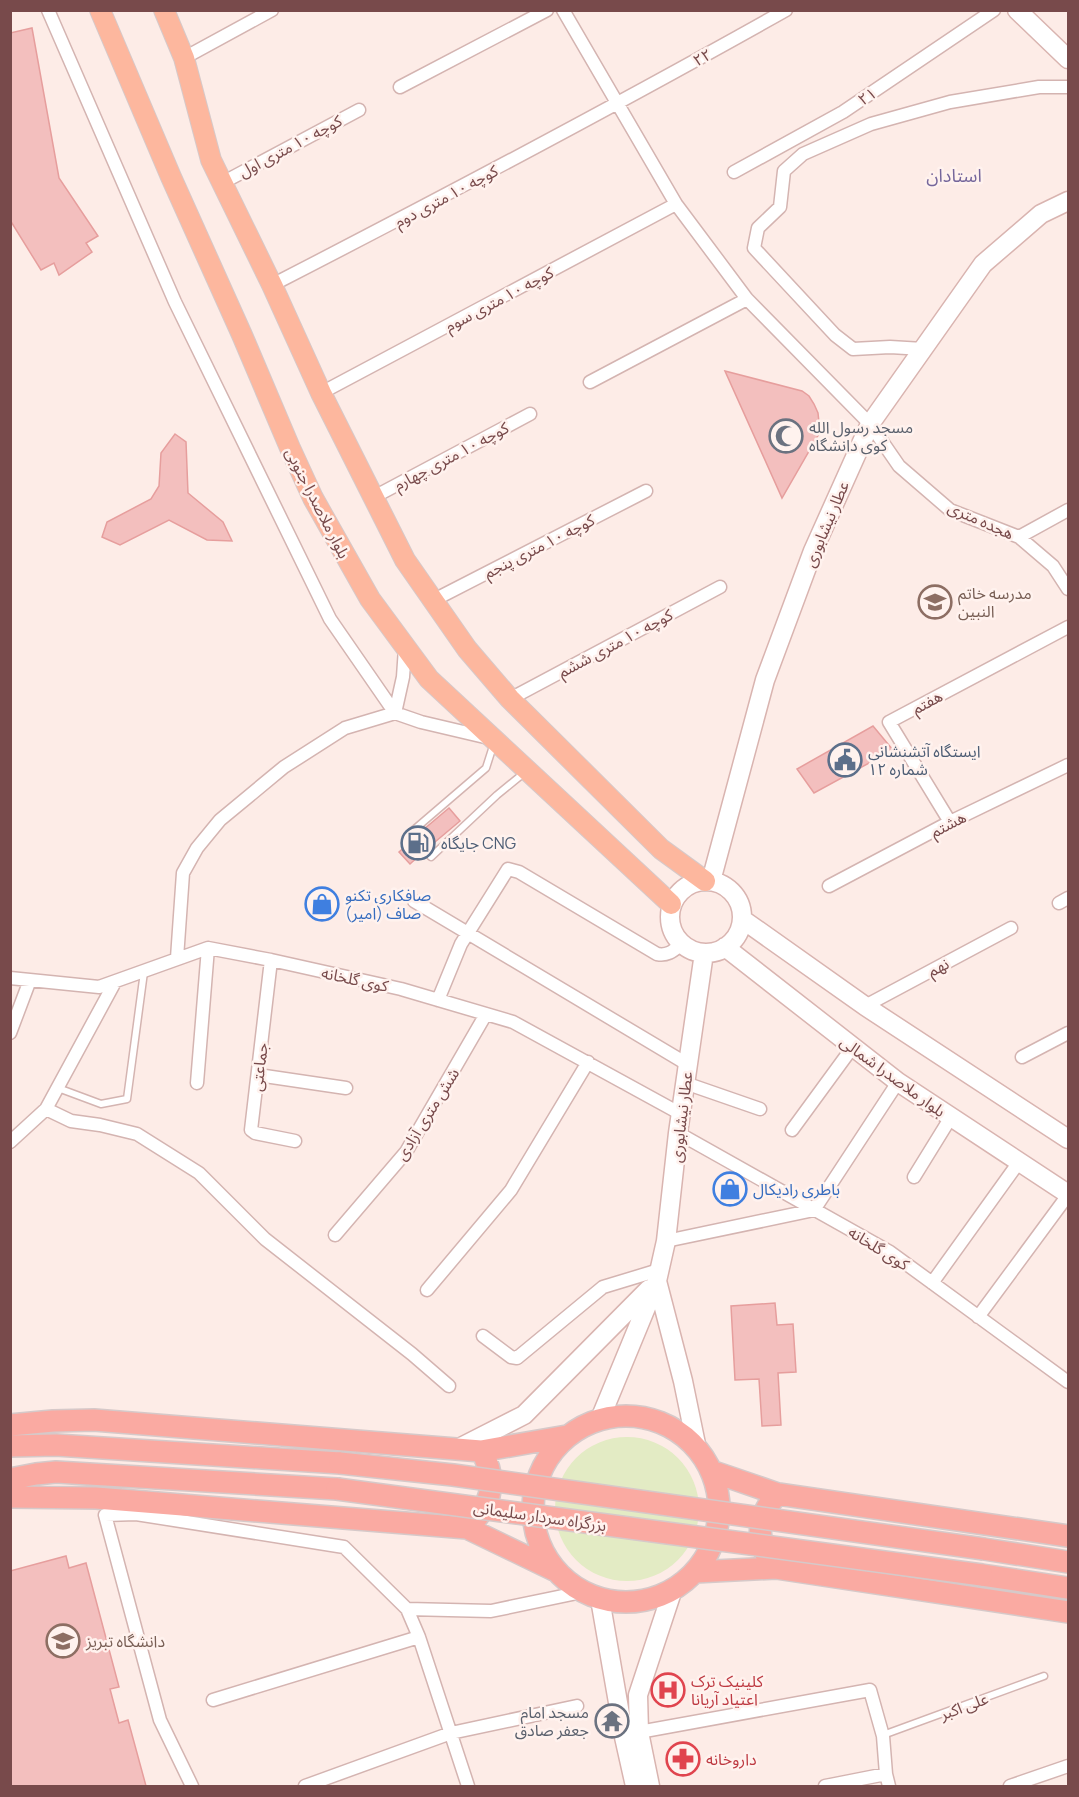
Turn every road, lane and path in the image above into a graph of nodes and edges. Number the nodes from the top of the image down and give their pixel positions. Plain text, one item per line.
1 (48, 10) edge
2 (100, 10) edge
3 (164, 10) edge
4 (272, 10) edge
5 (547, 10) edge
6 (563, 10) edge
7 (786, 10) edge
8 (994, 10) edge
9 (1017, 10) edge
10 (1049, 41) junction
11 (1068, 44) edge
12 (184, 58) junction
13 (1068, 59) edge
14 (400, 87) dead end
15 (1068, 87) edge
16 (618, 104) junction
17 (359, 110) dead end
18 (734, 172) dead end
19 (222, 183) junction
20 (1068, 201) edge
21 (676, 204) junction
22 (272, 285) junction
23 (747, 298) junction
24 (923, 349) junction
25 (590, 382) dead end
26 (321, 393) junction
27 (530, 414) dead end
28 (870, 424) junction
29 (646, 491) dead end
30 (372, 498) junction
31 (1068, 510) edge
32 (1019, 537) junction
33 (720, 587) dead end
34 (1068, 589) edge
35 (432, 601) junction
36 (1068, 627) edge
37 (405, 648) junction
38 (510, 699) junction
39 (395, 713) junction
40 (495, 740) junction
41 (1068, 765) edge
42 (528, 771) junction
43 (950, 822) junction
44 (708, 881) junction
45 (829, 886) dead end
46 (414, 901) dead end
47 (671, 904) junction
48 (742, 919) junction
49 (1011, 928) dead end
50 (468, 933) junction
51 (682, 944) junction
52 (725, 947) junction
53 (208, 948) junction
54 (704, 953) junction
55 (177, 958) junction
56 (271, 960) junction
57 (144, 971) junction
58 (10, 978) edge
59 (30, 980) junction
60 (115, 982) junction
61 (438, 1000) junction
62 (865, 1006) junction
63 (486, 1014) junction
64 (10, 1033) edge
65 (1068, 1033) edge
66 (852, 1048) junction
67 (1022, 1057) dead end
68 (588, 1062) junction
69 (687, 1064) junction
70 (258, 1075) junction
71 (898, 1082) junction
72 (197, 1083) dead end
73 (685, 1083) junction
74 (58, 1088) junction
75 (346, 1088) dead end
76 (46, 1109) junction
77 (760, 1109) dead end
78 (681, 1114) junction
79 (951, 1117) junction
80 (792, 1130) dead end
81 (678, 1133) junction
82 (1068, 1139) edge
83 (295, 1141) dead end
84 (10, 1142) edge
85 (1019, 1161) junction
86 (914, 1177) dead end
87 (1068, 1195) edge
88 (814, 1210) junction
89 (335, 1234) dead end
90 (666, 1241) junction
91 (658, 1276) junction
92 (932, 1283) junction
93 (427, 1290) dead end
94 (978, 1317) junction
95 (483, 1336) dead end
96 (1068, 1380) edge
97 (450, 1386) dead end
98 (600, 1419) junction
99 (10, 1425) edge
100 (567, 1436) junction
101 (10, 1446) edge
102 (459, 1448) junction
103 (697, 1449) junction
104 (481, 1451) junction
105 (711, 1471) junction
106 (10, 1479) edge
107 (778, 1494) junction
108 (10, 1497) edge
109 (467, 1528) junction
110 (1068, 1536) edge
111 (1068, 1562) edge
112 (776, 1568) junction
113 (556, 1571) junction
114 (695, 1572) junction
115 (1068, 1588) edge
116 (673, 1589) junction
117 (591, 1595) junction
118 (407, 1609) junction
119 (1068, 1612) edge
120 (419, 1637) junction
121 (1044, 1676) dead end
122 (213, 1700) dead end
123 (577, 1706) dead end
124 (639, 1731) junction
125 (451, 1733) junction
126 (883, 1736) junction
127 (1068, 1766) edge
128 (887, 1780) edge
129 (192, 1786) edge
130 (305, 1786) edge
131 (468, 1786) edge
132 (634, 1786) edge
133 (650, 1786) edge
134 (825, 1786) edge
135 (1010, 1786) edge

1 - 39 street
2 - 37 main road, بلوار ملاصدرا جنوبی
3 - 12 main road
4 - 12 street
5 - 14 street
6 - 16 street, هجده متری
7 - 16 street, ۲۲
8 - 18 street, ۲۱
9 - 10 main road
10 - 11 street
10 - 13 main road
12 - 19 main road
15 - 24 street
16 - 21 street, هجده متری
16 - 22 street, کوچه ۱۰ متری دوم
17 - 19 street, کوچه ۱۰ متری اول
19 - 22 main road
20 - 24 main road, عطار نیشابوری
21 - 23 street, هجده متری
21 - 26 street, کوچه ۱۰ متری سوم
22 - 26 main road
23 - 25 street
23 - 28 street, هجده متری
24 - 28 main road, عطار نیشابوری
26 - 30 main road
27 - 30 street, کوچه ۱۰ متری چهارم
28 - 32 street, هجده متری
28 - 44 main road, عطار نیشابوری
29 - 35 street, کوچه ۱۰ متری پنجم
30 - 35 main road
31 - 32 street
32 - 34 street, هجده متری
33 - 38 street, کوچه ۱۰ متری ششم
35 - 38 main road
36 - 43 street, هفتم
37 - 39 street
37 - 40 main road, بلوار ملاصدرا جنوبی
38 - 44 main road
39 - 40 street
39 - 55 street
40 - 42 main road, بلوار ملاصدرا جنوبی
40 - 42 lane
41 - 43 street, هشتم
42 - 47 main road, بلوار ملاصدرا جنوبی
43 - 45 street, هشتم
44 - 47 main road
44 - 48 main road
46 - 50 street
47 - 51 main road
48 - 52 main road
48 - 62 main road
49 - 62 street, نهم
50 - 51 street
50 - 61 street
50 - 69 street
51 - 54 main road
52 - 54 main road
52 - 66 main road, بلوار ملاصدرا شمالی
53 - 55 street, کوی گلخانه
53 - 56 street, کوی گلخانه
53 - 72 street
54 - 69 main road, عطار نیشابوری
55 - 57 street, کوی گلخانه
56 - 61 street, کوی گلخانه
56 - 70 street, جماعتی
57 - 60 street, کوی گلخانه
57 - 74 lane
58 - 59 street, کوی گلخانه
59 - 60 street, کوی گلخانه
59 - 64 street
60 - 74 street
61 - 63 street, کوی گلخانه
62 - 82 main road
63 - 68 street, کوی گلخانه
63 - 89 street, شش متری آزادی
65 - 67 street
66 - 71 main road, بلوار ملاصدرا شمالی
66 - 80 street
68 - 78 street, کوی گلخانه
68 - 93 street
69 - 73 main road, عطار نیشابوری
70 - 75 street
70 - 83 street, جماعتی
71 - 79 main road, بلوار ملاصدرا شمالی
71 - 88 street
73 - 77 street
73 - 78 main road, عطار نیشابوری
74 - 76 street
76 - 84 street
76 - 97 street
78 - 81 main road, عطار نیشابوری
79 - 85 main road, بلوار ملاصدرا شمالی
79 - 86 street
81 - 88 street, کوی گلخانه
81 - 90 main road, عطار نیشابوری
85 - 87 main road, بلوار ملاصدرا شمالی
85 - 92 street
87 - 94 street
88 - 90 street
88 - 92 street, کوی گلخانه
90 - 91 main road, عطار نیشابوری
91 - 95 street
91 - 98 main road, عطار نیشابوری
91 - 102 main road
91 - 103 main road, عطار نیشابوری
92 - 94 street, کوی گلخانه
94 - 96 street, کوی گلخانه
98 - 100 highway
98 - 103 highway
99 - 102 highway
100 - 104 highway
100 - 113 highway
101 - 111 highway, بزرگراه سردار سلیمانی, bridge
102 - 104 highway
103 - 105 highway
104 - 109 highway
105 - 107 highway
105 - 114 highway
106 - 115 highway, بزرگراه سردار سلیمانی, bridge
107 - 110 highway
107 - 112 highway
108 - 109 highway
109 - 113 highway
112 - 114 highway
112 - 119 highway
113 - 117 highway
114 - 116 highway
116 - 117 highway
116 - 124 main road
117 - 118 street
117 - 132 main road
118 - 120 street
118 - 129 street
120 - 122 street
120 - 125 street
121 - 126 lane, علی اکبر
123 - 125 street
124 - 126 street
124 - 133 main road
125 - 130 street
125 - 131 street
126 - 128 street
127 - 135 street
128 - 134 street

